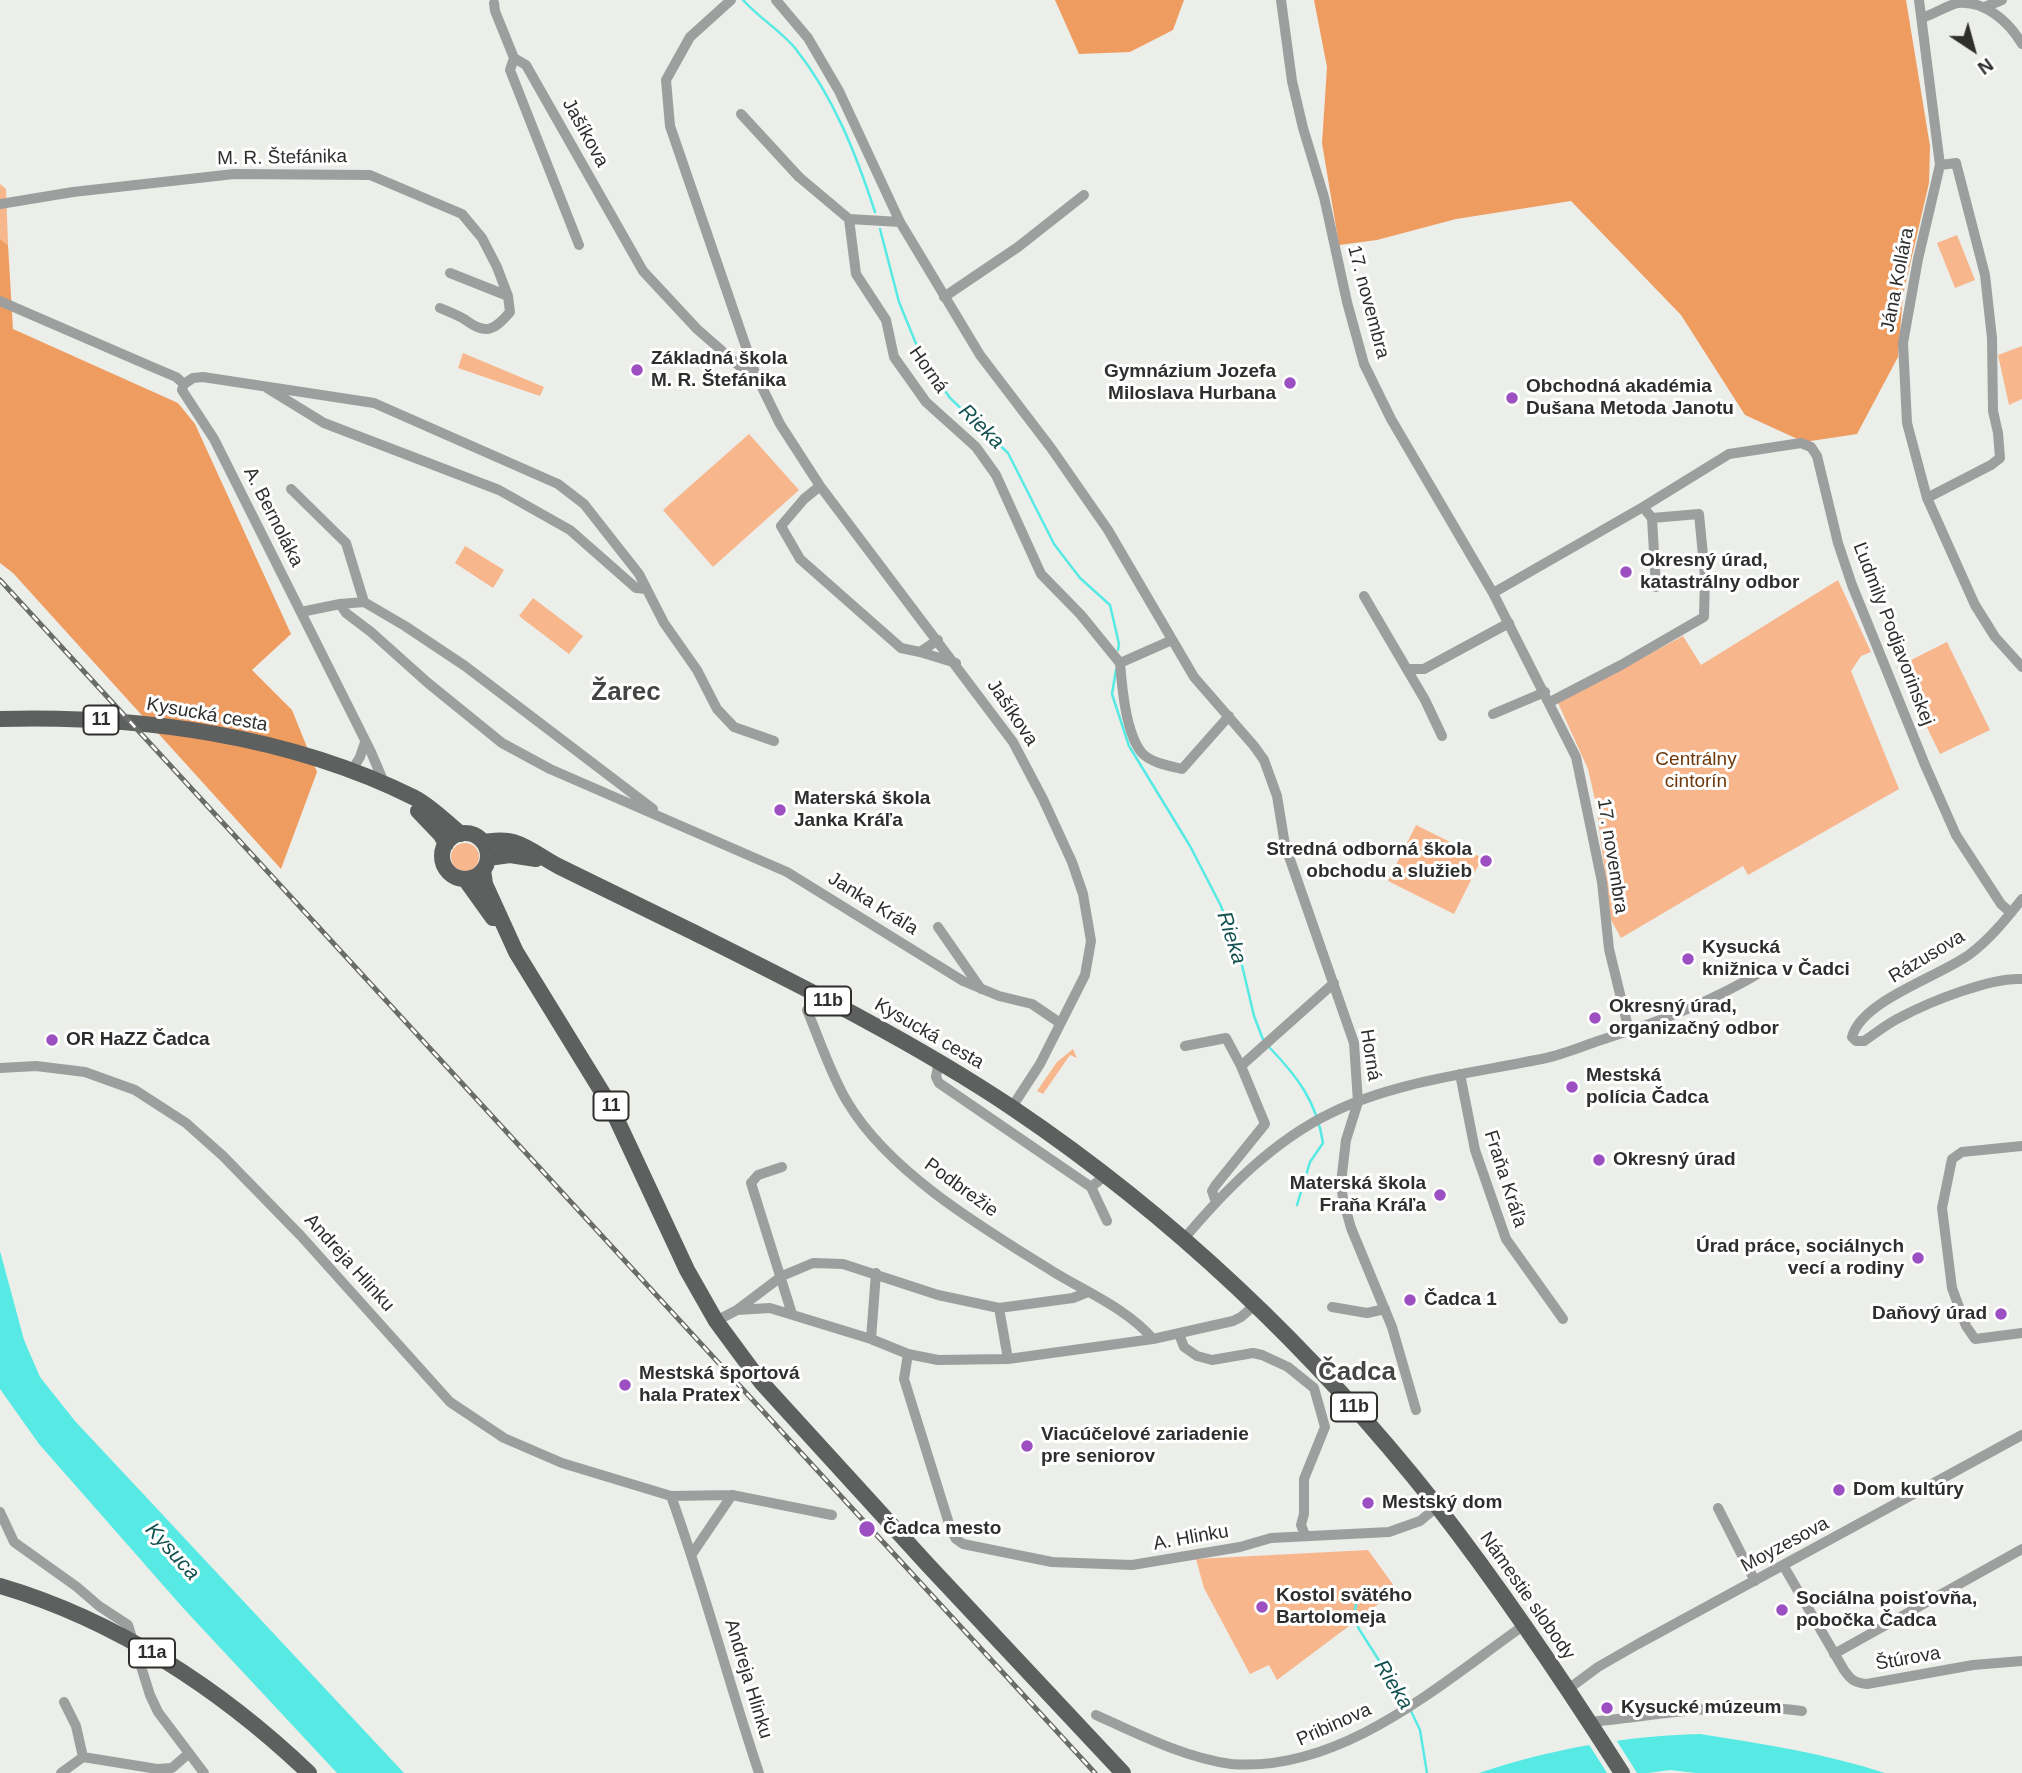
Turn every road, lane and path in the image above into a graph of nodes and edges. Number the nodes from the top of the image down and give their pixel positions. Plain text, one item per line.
1 (776, 0) edge
2 (1281, 0) edge
3 (1919, 0) edge
4 (2002, 0) edge
5 (729, 2) edge
6 (495, 3) dead end
7 (1987, 6) junction
8 (1922, 18) junction
9 (2022, 44) edge
10 (514, 58) junction
11 (741, 114) dead end
12 (1940, 165) junction
13 (1084, 195) dead end
14 (0, 204) edge
15 (849, 219) junction
16 (900, 222) junction
17 (579, 245) dead end
18 (450, 273) dead end
19 (508, 296) junction
20 (944, 297) junction
21 (0, 301) edge
22 (440, 308) dead end
23 (755, 373) junction
24 (184, 384) junction
25 (262, 385) junction
26 (821, 486) junction
27 (291, 489) dead end
28 (1927, 498) junction
29 (1643, 508) junction
30 (1652, 518) junction
31 (1657, 587) dead end
32 (646, 589) junction
33 (1493, 593) junction
34 (1364, 596) dead end
35 (364, 602) junction
36 (340, 604) junction
37 (301, 612) junction
38 (1509, 623) junction
39 (939, 640) junction
40 (1172, 640) junction
41 (919, 652) junction
42 (956, 663) junction
43 (1120, 663) junction
44 (2022, 667) edge
45 (1408, 669) junction
46 (1545, 692) junction
47 (1550, 702) junction
48 (1493, 714) dead end
49 (1229, 716) junction
50 (0, 719) edge
51 (1442, 736) dead end
52 (774, 741) dead end
53 (365, 742) junction
54 (351, 772) junction
55 (392, 789) junction
56 (665, 818) junction
57 (461, 834) junction
58 (446, 844) junction
59 (485, 857) junction
60 (465, 879) junction
61 (2022, 899) edge
62 (2011, 912) junction
63 (938, 927) dead end
64 (516, 952) junction
65 (1766, 969) dead end
66 (2022, 979) edge
67 (1334, 983) junction
68 (982, 989) junction
69 (807, 1010) dead end
70 (1060, 1023) junction
71 (1629, 1031) junction
72 (1185, 1046) dead end
73 (939, 1061) junction
74 (1241, 1066) junction
75 (0, 1068) edge
76 (1460, 1074) junction
77 (1358, 1102) junction
78 (1012, 1107) junction
79 (2022, 1146) edge
80 (782, 1167) dead end
81 (1106, 1175) junction
82 (1091, 1187) junction
83 (1216, 1202) junction
84 (1107, 1222) dead end
85 (1183, 1240) junction
86 (876, 1273) junction
87 (782, 1276) junction
88 (1088, 1292) junction
89 (1255, 1305) junction
90 (1332, 1307) dead end
91 (999, 1308) junction
92 (1385, 1309) junction
93 (737, 1310) junction
94 (792, 1314) junction
95 (1563, 1319) dead end
96 (716, 1321) junction
97 (2022, 1333) edge
98 (1178, 1334) junction
99 (871, 1339) junction
100 (1153, 1339) junction
101 (908, 1353) junction
102 (1008, 1359) junction
103 (1416, 1410) dead end
104 (2022, 1435) edge
105 (732, 1495) junction
106 (671, 1496) junction
107 (1437, 1507) junction
108 (1718, 1508) dead end
109 (0, 1512) edge
110 (832, 1515) dead end
111 (1305, 1535) junction
112 (2022, 1549) edge
113 (692, 1555) junction
114 (1783, 1565) junction
115 (1755, 1581) junction
116 (0, 1586) edge
117 (1523, 1626) junction
118 (1834, 1654) junction
119 (2022, 1661) edge
120 (1567, 1690) junction
121 (65, 1702) dead end
122 (1802, 1711) dead end
123 (1096, 1715) dead end
124 (1591, 1725) junction
125 (188, 1754) junction
126 (83, 1757) junction
127 (61, 1773) edge
128 (204, 1773) edge
129 (309, 1773) edge
130 (760, 1773) edge
131 (1123, 1773) edge
132 (1622, 1773) edge

1 - 16 street, Horná
2 - 33 street, 17. novembra
3 - 8 street, Jána Kollára
4 - 7 street
5 - 23 street, Jašíkova
6 - 10 street
7 - 8 street
7 - 9 street
8 - 12 street, Jána Kollára
10 - 17 street
10 - 23 street, Jašíkova
11 - 15 street
12 - 28 street, Jána Kollára
12 - 28 street
13 - 20 street
14 - 19 street, M. R. Štefánika
15 - 16 street
15 - 43 street, Horná
16 - 20 street, Horná
18 - 19 street
19 - 22 street
20 - 40 street, Horná
21 - 24 street
23 - 26 street, Jašíkova
24 - 25 street
24 - 37 street, A. Bernoláka
25 - 32 street
25 - 32 street
26 - 39 street, Jašíkova
26 - 41 street
27 - 35 street
28 - 44 street, Jána Kollára
29 - 30 street
29 - 33 street, Ľudmily Podjavorinskej
29 - 62 street, Ľudmily Podjavorinskej
30 - 31 street
30 - 47 street
32 - 52 street
33 - 38 street, 17. novembra
34 - 45 street
35 - 36 street
35 - 56 street, Janka Kráľa
36 - 37 street
36 - 56 street, Janka Kráľa
37 - 53 street, A. Bernoláka
38 - 45 street
38 - 46 street, 17. novembra
39 - 41 street
39 - 42 street, Jašíkova
40 - 43 street
40 - 49 street, Horná
41 - 42 street
42 - 70 street, Jašíkova
43 - 49 street
45 - 51 street
46 - 47 street, 17. novembra
46 - 48 street
47 - 71 street, 17. novembra
49 - 67 street, Horná
50 - 54 main road, Kysucká cesta / 11
53 - 54 street
53 - 55 street, A. Bernoláka
54 - 55 main road, Kysucká cesta / 11
55 - 57 main road, Kysucká cesta / 11
55 - 58 main road, Kysucká cesta / 11
56 - 68 street, Janka Kráľa
57 - 58 main road
57 - 59 main road, Kysucká cesta / 11
58 - 60 main road, Kysucká cesta / 11
59 - 60 main road, Kysucká cesta
59 - 64 main road, 11
59 - 73 main road, Kysucká cesta / 11b
60 - 64 main road, 11
61 - 62 street, Rázusova
62 - 66 street, Rázusova
63 - 68 street
64 - 96 main road, 11
65 - 71 street
67 - 74 street
67 - 77 street, Horná
68 - 70 street, Janka Kráľa
69 - 88 street, Podbrežie
70 - 78 street, Jašíkova
71 - 76 street
72 - 74 street
73 - 78 main road, Kysucká cesta / 11b
73 - 82 street
74 - 83 street
75 - 106 street, Andreja Hlinku
76 - 77 street
76 - 95 street, Fraňa Kráľa
77 - 83 street
77 - 92 street, Horná
78 - 81 main road, Kysucká cesta / 11b
79 - 97 street
80 - 87 street
81 - 82 street
81 - 85 main road, Kysucká cesta / 11b
82 - 84 street
83 - 85 street
85 - 89 main road, Námestie slobody / 11b
86 - 87 street
86 - 91 street
86 - 99 street
87 - 93 street
87 - 94 street
88 - 91 street
88 - 100 street, Podbrežie
89 - 98 street
89 - 107 main road, Námestie slobody / 11b
90 - 92 street
91 - 102 street
92 - 103 street, Horná
93 - 94 street
93 - 96 street
94 - 99 street
96 - 131 main road, 11
98 - 100 street
98 - 111 street
99 - 101 street
100 - 102 street
101 - 102 street
101 - 111 street, A. Hlinku
104 - 114 street, Moyzesova
105 - 106 street, Andreja Hlinku
105 - 110 street, Andreja Hlinku
105 - 113 street
106 - 113 street, Andreja Hlinku
107 - 111 street, A. Hlinku
107 - 117 main road, Námestie slobody / 11b
108 - 115 street
109 - 125 street
112 - 118 street
113 - 130 street, Andreja Hlinku
114 - 115 street, Moyzesova
114 - 118 street, Štúrova
115 - 120 street, Moyzesova
116 - 129 main road, 11a
117 - 120 main road, Námestie slobody / 11b
117 - 123 street, Pribinova
118 - 119 street, Štúrova
120 - 124 main road, Námestie slobody / 11b
121 - 126 street
122 - 124 street
124 - 132 main road, Námestie slobody / 11b
125 - 126 street
125 - 128 street
126 - 127 street

